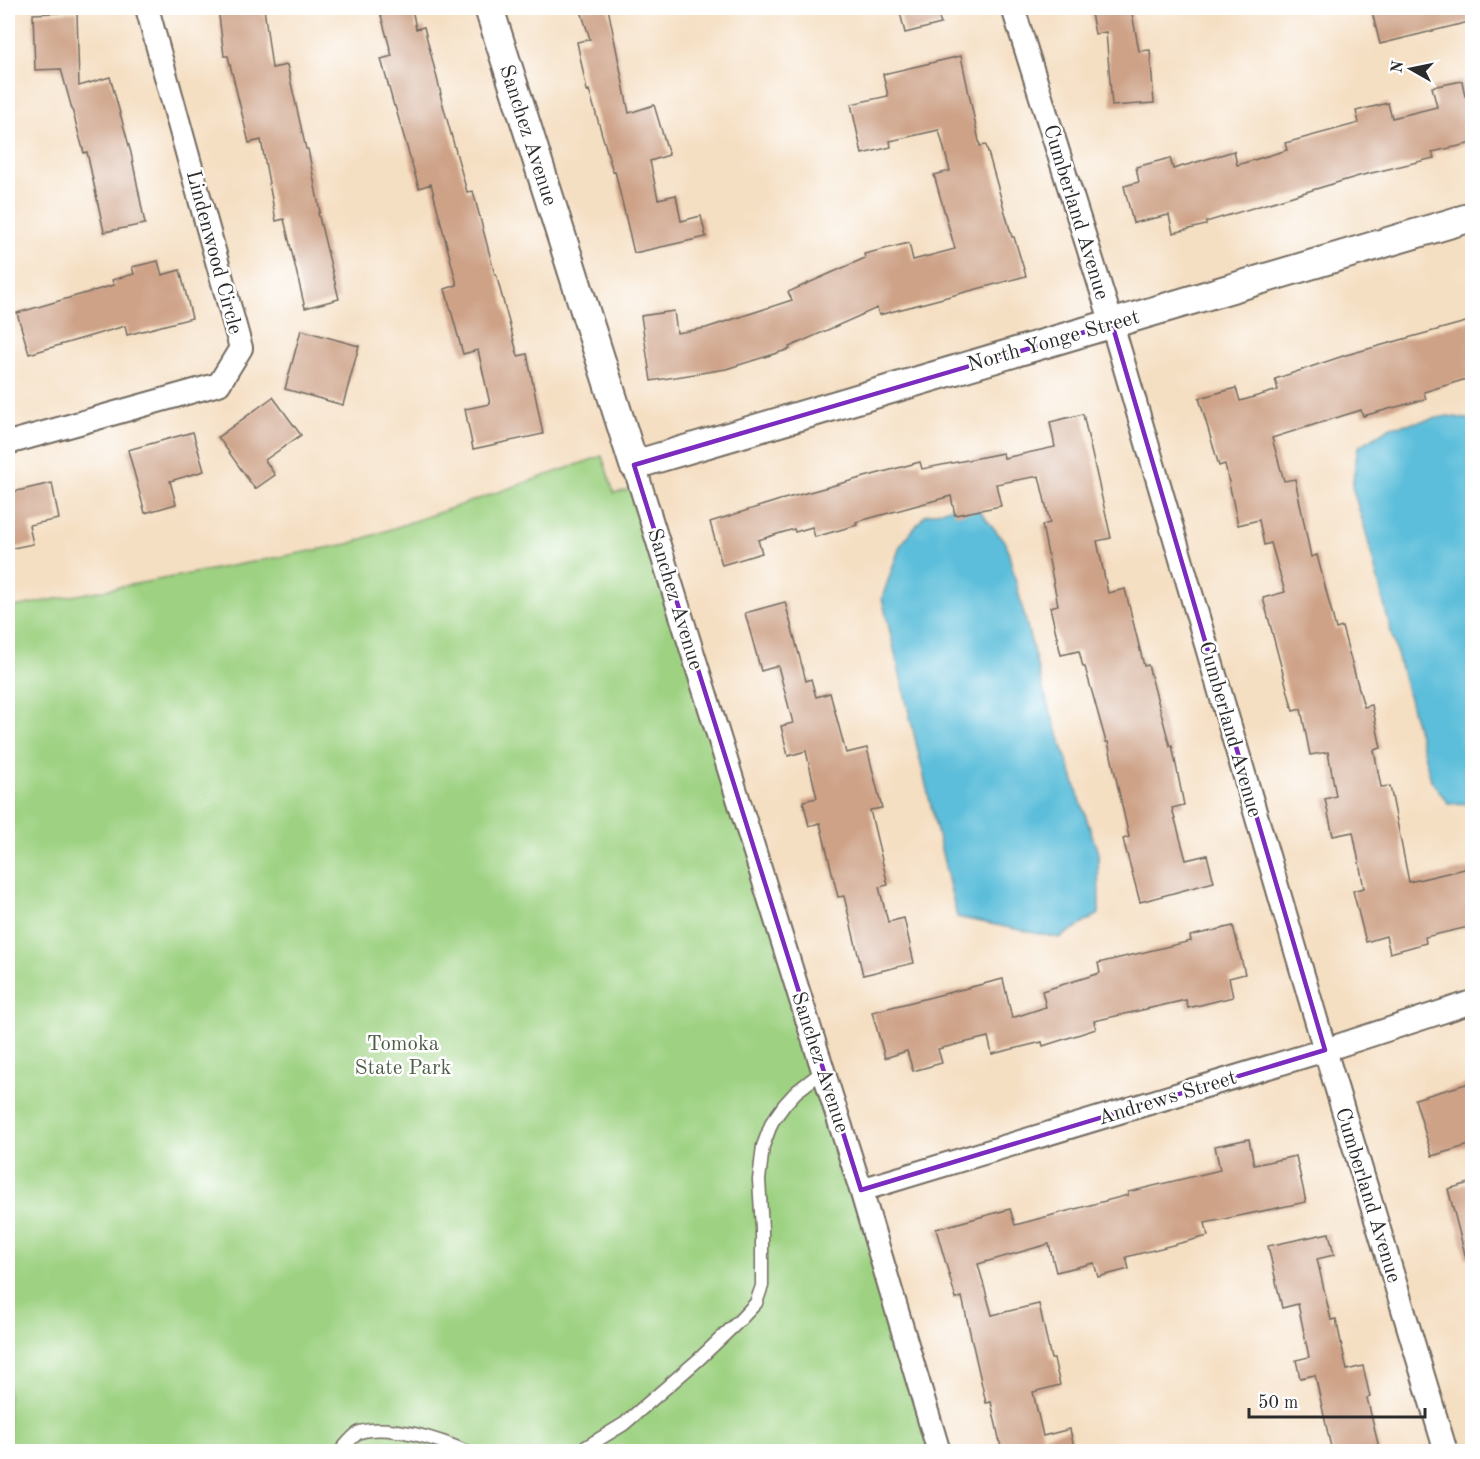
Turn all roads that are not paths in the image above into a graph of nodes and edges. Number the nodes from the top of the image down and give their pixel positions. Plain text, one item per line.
1 (147, 8) edge
2 (489, 8) edge
3 (1013, 8) edge
4 (1473, 217) edge
5 (1112, 324) junction
6 (8, 443) edge
7 (634, 465) junction
8 (1473, 1002) edge
9 (1325, 1050) junction
10 (823, 1071) junction
11 (861, 1190) junction
12 (340, 1452) edge
13 (467, 1452) edge
14 (578, 1452) edge
15 (939, 1452) edge
16 (1446, 1452) edge

1 - 6 street, Lindenwood Circle
2 - 7 street, Sanchez Avenue
3 - 5 street, Cumberland Avenue
4 - 5 street, North Yonge Street
5 - 7 street, North Yonge Street
5 - 9 street, Cumberland Avenue
7 - 10 street, Sanchez Avenue
8 - 9 street, Andrews Street
9 - 11 street, Andrews Street
9 - 16 street, Cumberland Avenue
10 - 11 street, Sanchez Avenue
10 - 14 lane
11 - 15 street, Sanchez Avenue
12 - 13 lane

